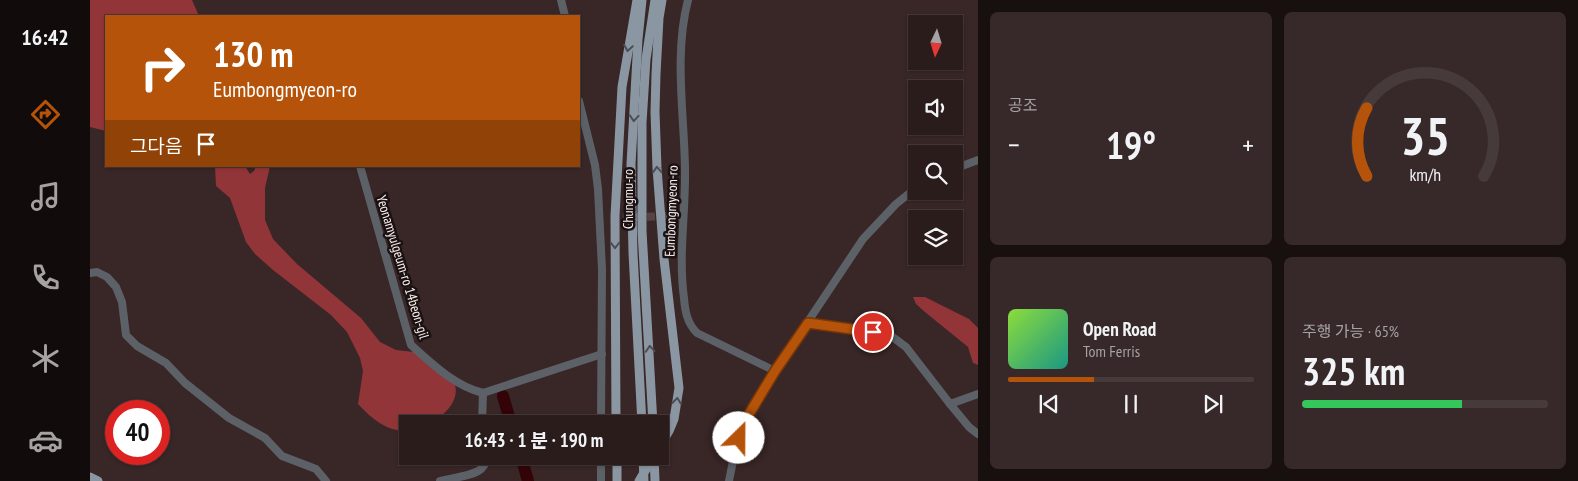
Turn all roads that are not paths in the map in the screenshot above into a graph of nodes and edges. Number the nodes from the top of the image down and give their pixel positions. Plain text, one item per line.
1 (561, 0) edge
2 (637, 0) edge
3 (642, 0) edge
4 (655, 0) edge
5 (662, 0) edge
6 (688, 0) edge
7 (565, 15) edge
8 (580, 105) edge
9 (978, 160) edge
10 (963, 166) edge
11 (360, 167) edge
12 (908, 194) edge
13 (670, 216) tunnel mouth
14 (683, 216) junction
15 (600, 218) junction
16 (611, 218) tunnel mouth
17 (90, 272) edge
18 (808, 323) junction
19 (602, 354) junction
20 (775, 371) junction
21 (483, 393) junction
22 (978, 394) edge
23 (950, 404) junction
24 (482, 415) edge
25 (601, 415) edge
26 (616, 415) edge
27 (642, 415) edge
28 (653, 415) edge
29 (669, 431) edge
30 (978, 434) edge
31 (484, 465) edge
32 (601, 465) edge
33 (617, 465) edge
34 (643, 465) edge
35 (649, 465) edge
36 (654, 465) edge
37 (90, 477) edge
38 (98, 481) edge
39 (326, 481) edge
40 (440, 481) edge
41 (602, 481) edge
42 (617, 481) edge
43 (639, 481) edge
44 (644, 481) edge
45 (655, 481) edge
46 (730, 481) edge

1 - 7 street
2 -> 26 main road
3 -> 27 main road, Chungmu-ro
28 -> 4 main road, Chungmu-ro
29 -> 5 main road
6 - 14 street, Eumbongmyeon-ro
8 - 15 street
9 - 10 street
11 - 21 street, Yeonamyulgeum-ro 14beon-gil
12 - 18 street
13 - 14 street
14 - 20 street, Eumbongmyeon-ro
15 - 16 street
15 - 19 street
17 - 39 street
18 - 20 street
18 - 23 street
19 - 21 street
19 - 25 street
20 - 46 street
21 - 24 street
22 - 23 street
23 - 30 street
31 - 40 street
32 - 41 street
33 - 42 main road
34 - 44 main road, bridge
35 - 43 main road
36 - 45 main road
37 - 38 main road

